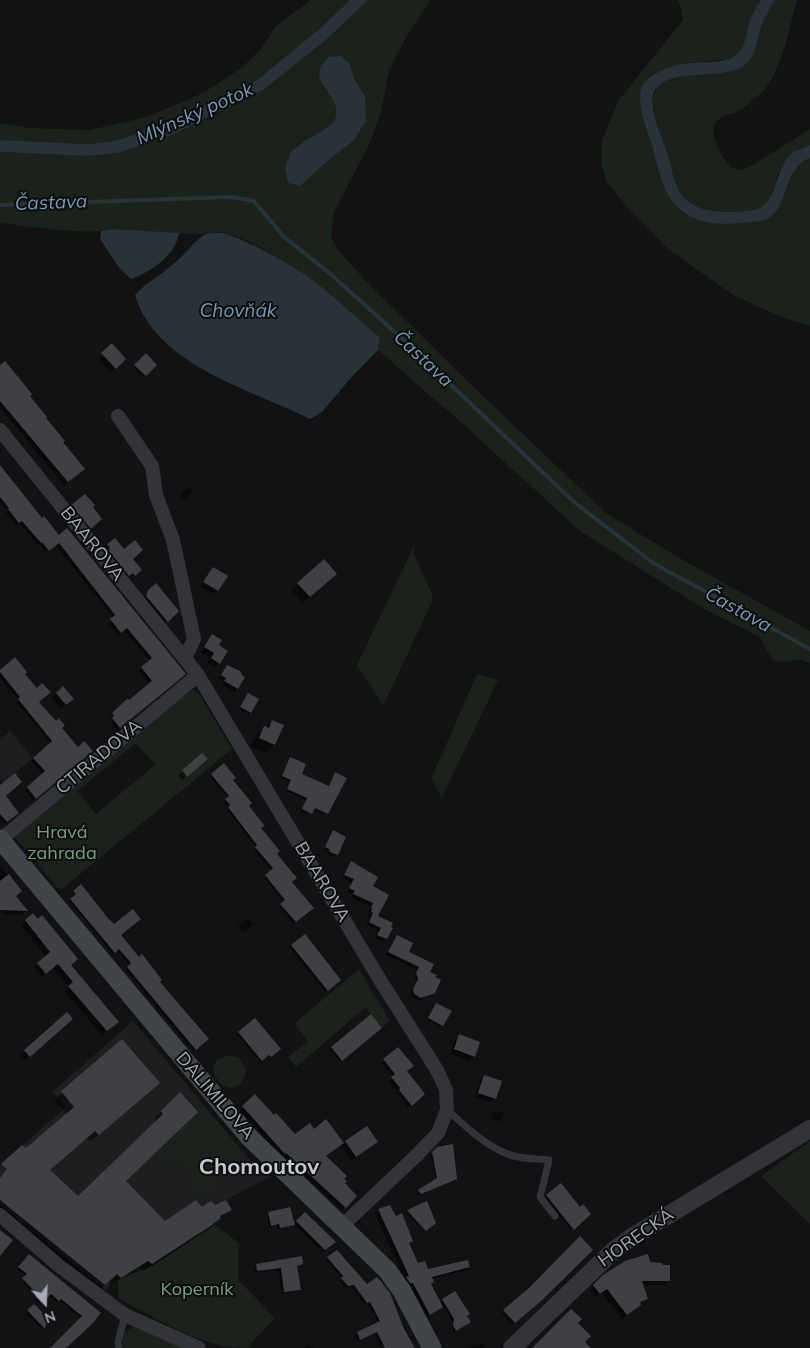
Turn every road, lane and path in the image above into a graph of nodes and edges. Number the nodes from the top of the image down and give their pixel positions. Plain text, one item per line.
1 (118, 416) dead end
2 (0, 430) edge
3 (185, 658) junction
4 (198, 675) junction
5 (0, 840) edge
6 (447, 1110) junction
7 (810, 1130) edge
8 (0, 1215) edge
9 (555, 1216) dead end
10 (342, 1226) junction
11 (125, 1315) junction
12 (119, 1348) edge
13 (199, 1348) edge
14 (432, 1348) edge
15 (512, 1348) edge

1 - 3 street
2 - 3 street, BAAROVA
3 - 4 street, BAAROVA
4 - 5 street, CTIRADOVA
4 - 6 street, BAAROVA
5 - 10 main road, DALIMILOVA
6 - 9 lane
6 - 10 street, BAAROVA
7 - 15 street, HORECKÁ
8 - 11 street
10 - 14 main road, DALIMILOVA
11 - 12 lane
11 - 13 street

